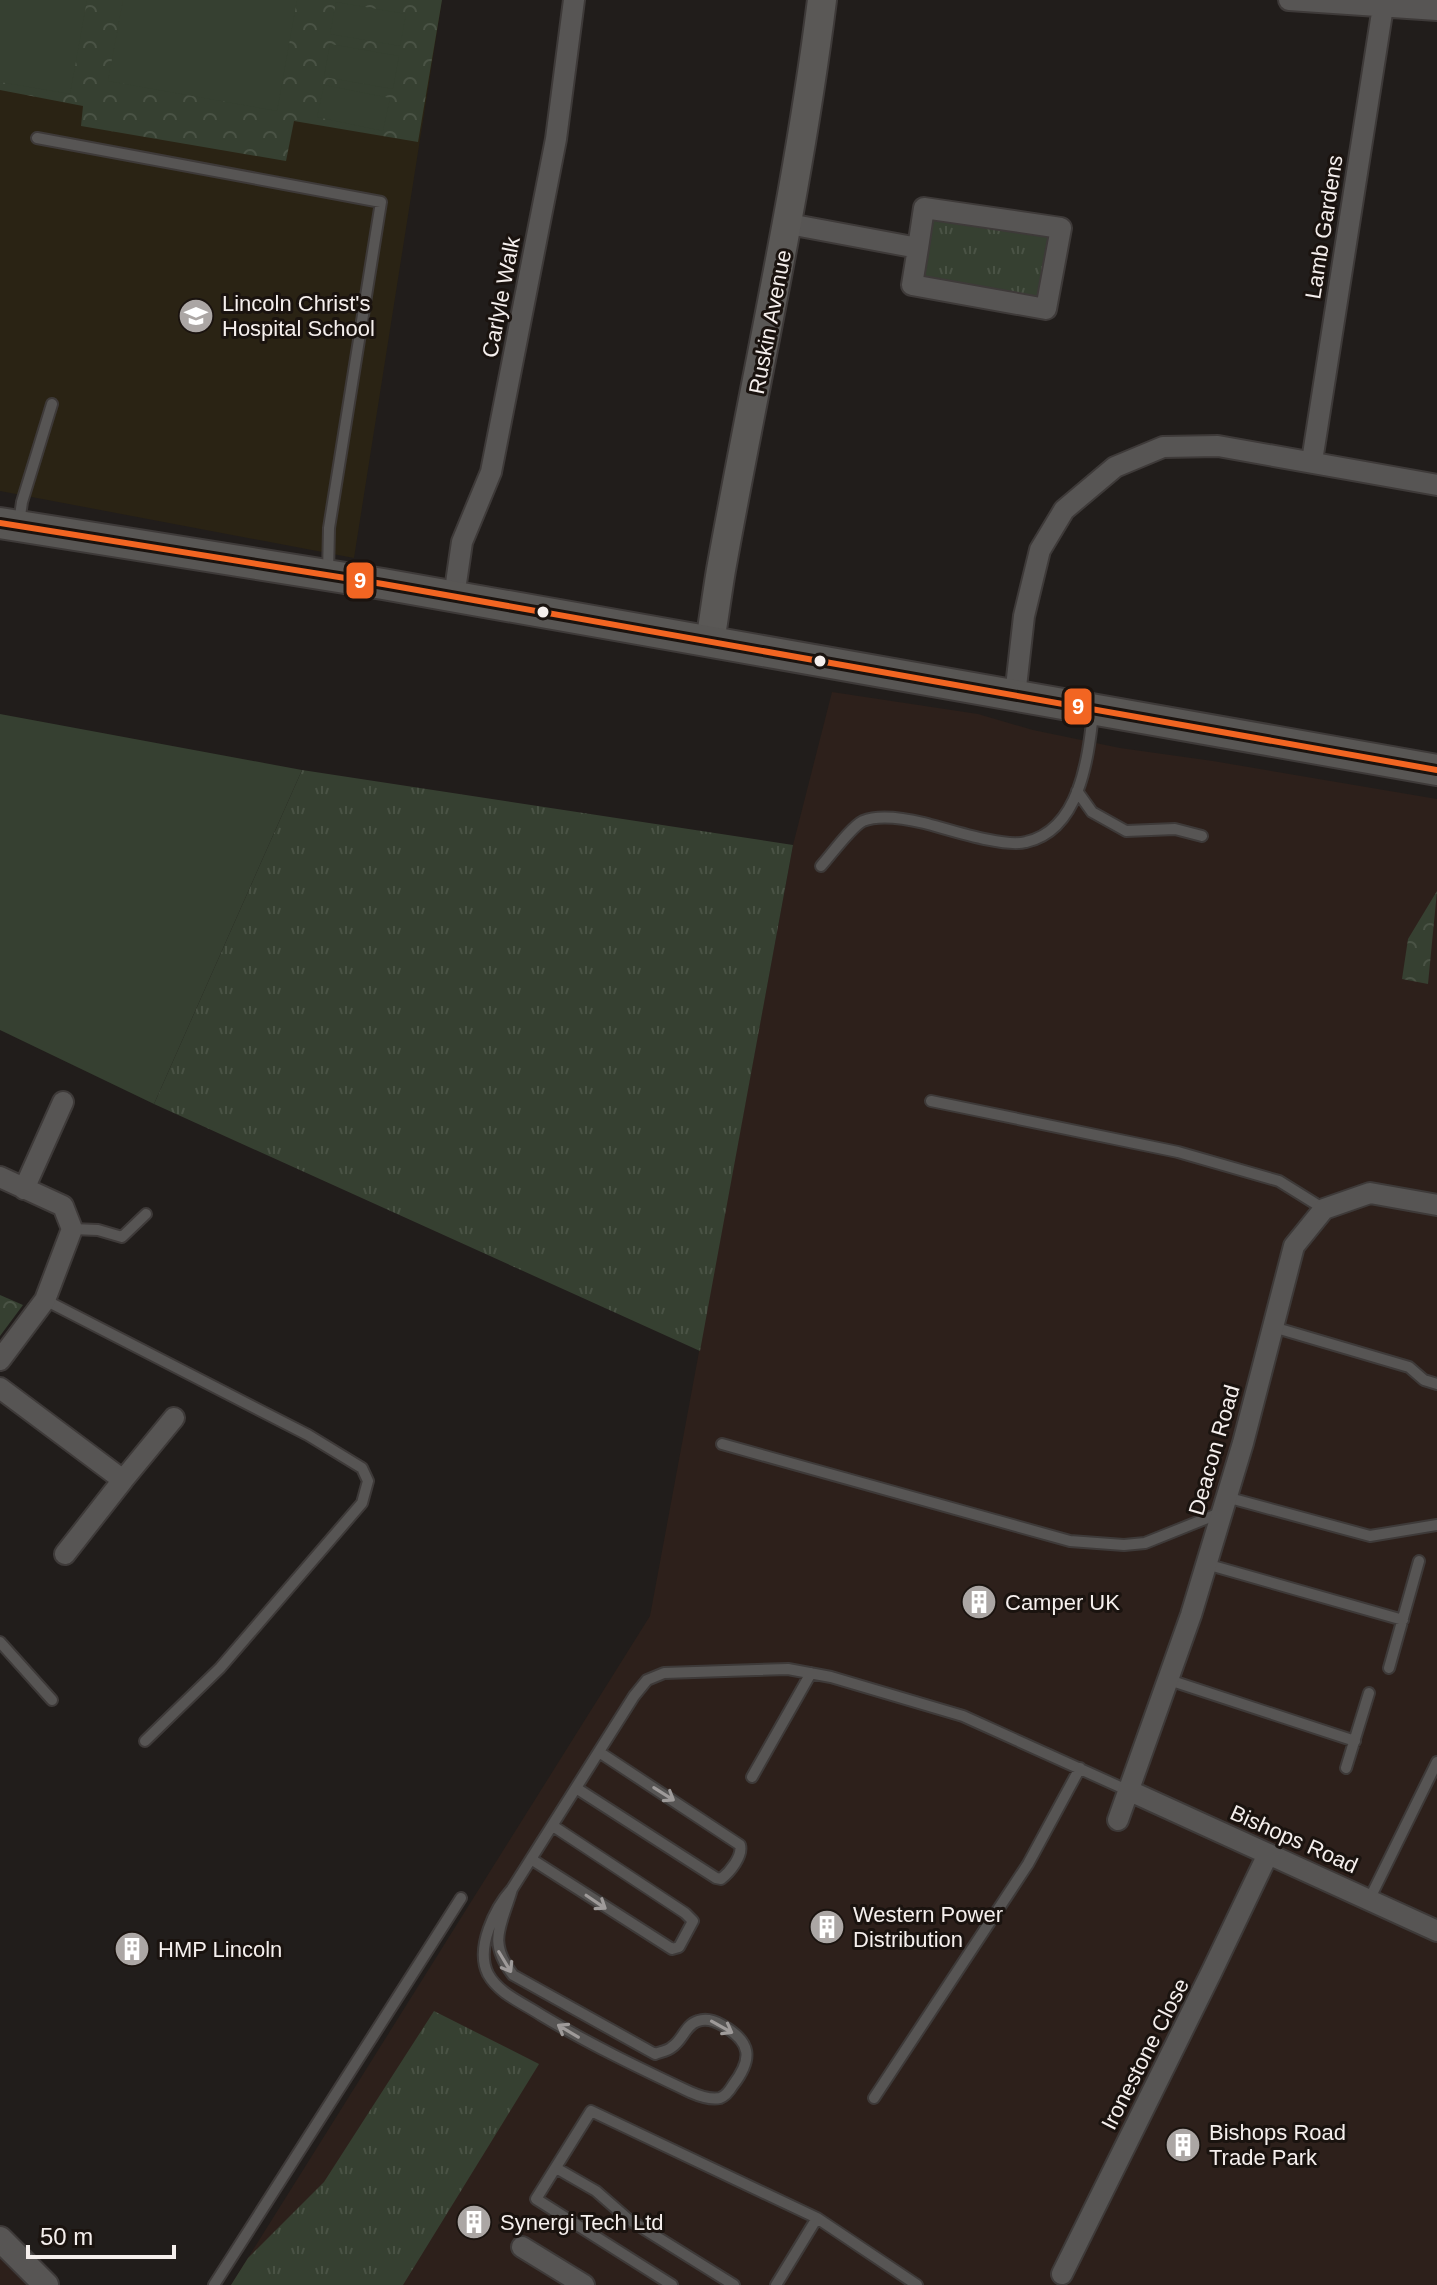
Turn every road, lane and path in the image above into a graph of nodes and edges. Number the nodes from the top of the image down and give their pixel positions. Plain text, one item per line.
1 (574, 0) edge
2 (822, 0) edge
3 (1289, 0) edge
4 (1384, 3) edge
5 (1437, 10) edge
6 (37, 138) dead end
7 (789, 224) junction
8 (918, 248) junction
9 (52, 404) dead end
10 (1312, 461) junction
11 (1437, 485) edge
12 (10, 524) edge
13 (328, 575) junction
14 (454, 597) junction
15 (710, 642) junction
16 (1015, 696) junction
17 (1093, 711) junction
18 (1437, 770) edge
19 (1077, 791) junction
20 (1202, 836) dead end
21 (821, 866) dead end
22 (931, 1101) dead end
23 (63, 1102) dead end
24 (0, 1177) edge
25 (24, 1189) junction
26 (1437, 1205) edge
27 (1324, 1209) junction
28 (146, 1214) dead end
29 (72, 1229) junction
30 (45, 1300) junction
31 (1273, 1327) junction
32 (0, 1360) edge
33 (1437, 1384) edge
34 (0, 1388) edge
35 (174, 1418) dead end
36 (722, 1444) dead end
37 (123, 1480) junction
38 (1224, 1504) junction
39 (1437, 1525) edge
40 (65, 1554) dead end
41 (1419, 1561) dead end
42 (1206, 1564) junction
43 (1403, 1620) junction
44 (0, 1642) edge
45 (1389, 1668) dead end
46 (811, 1673) junction
47 (1169, 1680) junction
48 (1369, 1693) dead end
49 (52, 1700) dead end
50 (145, 1741) dead end
51 (1355, 1741) junction
52 (599, 1752) junction
53 (1437, 1762) edge
54 (1080, 1768) junction
55 (1346, 1768) dead end
56 (752, 1777) dead end
57 (576, 1788) junction
58 (1130, 1791) junction
59 (1118, 1820) dead end
60 (553, 1826) junction
61 (1268, 1854) junction
62 (531, 1859) junction
63 (512, 1889) junction
64 (461, 1898) dead end
65 (1369, 1900) junction
66 (1437, 1931) edge
67 (874, 2098) dead end
68 (556, 2168) junction
69 (817, 2218) junction
70 (0, 2239) edge
71 (522, 2247) dead end
72 (1062, 2274) dead end
73 (558, 2278) edge
74 (46, 2285) edge
75 (214, 2285) edge
76 (584, 2285) edge
77 (672, 2285) edge
78 (734, 2285) edge
79 (776, 2285) edge
80 (917, 2285) edge

1 - 14 street, Carlyle Walk
2 - 7 main road, Ruskin Avenue
3 - 4 street
4 - 5 street
4 - 10 street, Lamb Gardens
6 - 13 lane
7 - 8 street
7 - 15 main road, Ruskin Avenue
8 - 8 street
9 - 12 lane
10 - 11 street
10 - 16 street
12 - 13 main road
13 - 14 main road
14 - 15 main road
15 - 16 main road
16 - 17 main road
17 - 18 main road
17 - 19 lane
19 - 20 lane
19 - 21 lane
22 - 27 lane
23 - 25 street
24 - 25 street
25 - 29 street
26 - 27 street
27 - 31 street, Deacon Road
28 - 29 lane
29 - 30 street
30 - 32 street
30 - 50 lane
31 - 33 lane
31 - 38 street, Deacon Road
34 - 37 street
35 - 37 street
36 - 38 lane
37 - 40 street
38 - 39 lane
38 - 42 street, Deacon Road
41 - 43 lane
42 - 43 lane
42 - 47 street, Deacon Road
43 - 45 lane
44 - 49 lane
46 - 52 lane
46 - 54 lane
46 - 56 lane
47 - 51 lane
47 - 58 street, Deacon Road
48 - 51 lane
51 - 55 lane
52 - 57 lane
52 -> 57 lane
53 - 65 lane
54 - 58 lane
54 - 67 lane
57 - 60 lane
58 - 59 street, Deacon Road
58 - 61 street, Bishops Road
60 - 62 lane
62 -> 60 lane
61 - 65 street, Bishops Road
61 - 72 street, Ironestone Close
62 - 63 lane
63 -> 63 lane
64 - 75 lane
65 - 66 street, Bishops Road
68 - 69 lane
68 - 77 lane
68 - 78 lane
69 - 79 lane
69 - 80 lane
70 - 74 street
71 - 73 street
73 - 76 street

